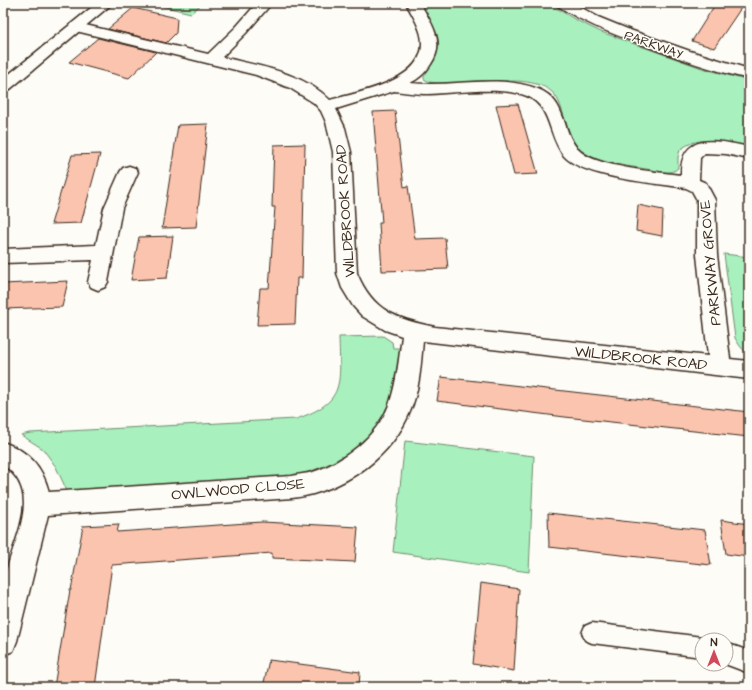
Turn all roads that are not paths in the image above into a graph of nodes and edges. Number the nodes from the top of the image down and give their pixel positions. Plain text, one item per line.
1 (106, 3) edge
2 (264, 3) edge
3 (414, 3) edge
4 (563, 3) edge
5 (77, 27) junction
6 (212, 58) junction
7 (749, 58) edge
8 (745, 73) edge
9 (394, 86) junction
10 (3, 87) edge
11 (326, 106) junction
12 (749, 153) edge
13 (129, 172) dead end
14 (690, 183) junction
15 (104, 252) junction
16 (3, 256) edge
17 (98, 282) dead end
18 (414, 331) junction
19 (720, 366) junction
20 (749, 370) edge
21 (3, 453) edge
22 (38, 504) junction
23 (592, 633) dead end
24 (3, 641) edge
25 (694, 646) edge
26 (734, 657) edge
27 (749, 662) edge

1 - 5 street
2 - 6 street
3 - 9 street
4 - 8 street, PARKWAY
5 - 6 street, WILDBROOK ROAD
5 - 10 street
6 - 11 street, WILDBROOK ROAD
7 - 8 street
9 - 11 street
9 - 14 street
11 - 18 street, WILDBROOK ROAD
12 - 14 street, PARKWAY GROVE
13 - 15 street
14 - 19 street, PARKWAY GROVE
15 - 16 street
15 - 17 street
18 - 19 street, WILDBROOK ROAD
18 - 22 street, OWLWOOD CLOSE
19 - 20 street, WILDBROOK ROAD
21 - 22 street
22 - 24 street
23 - 25 lane
26 - 27 lane

